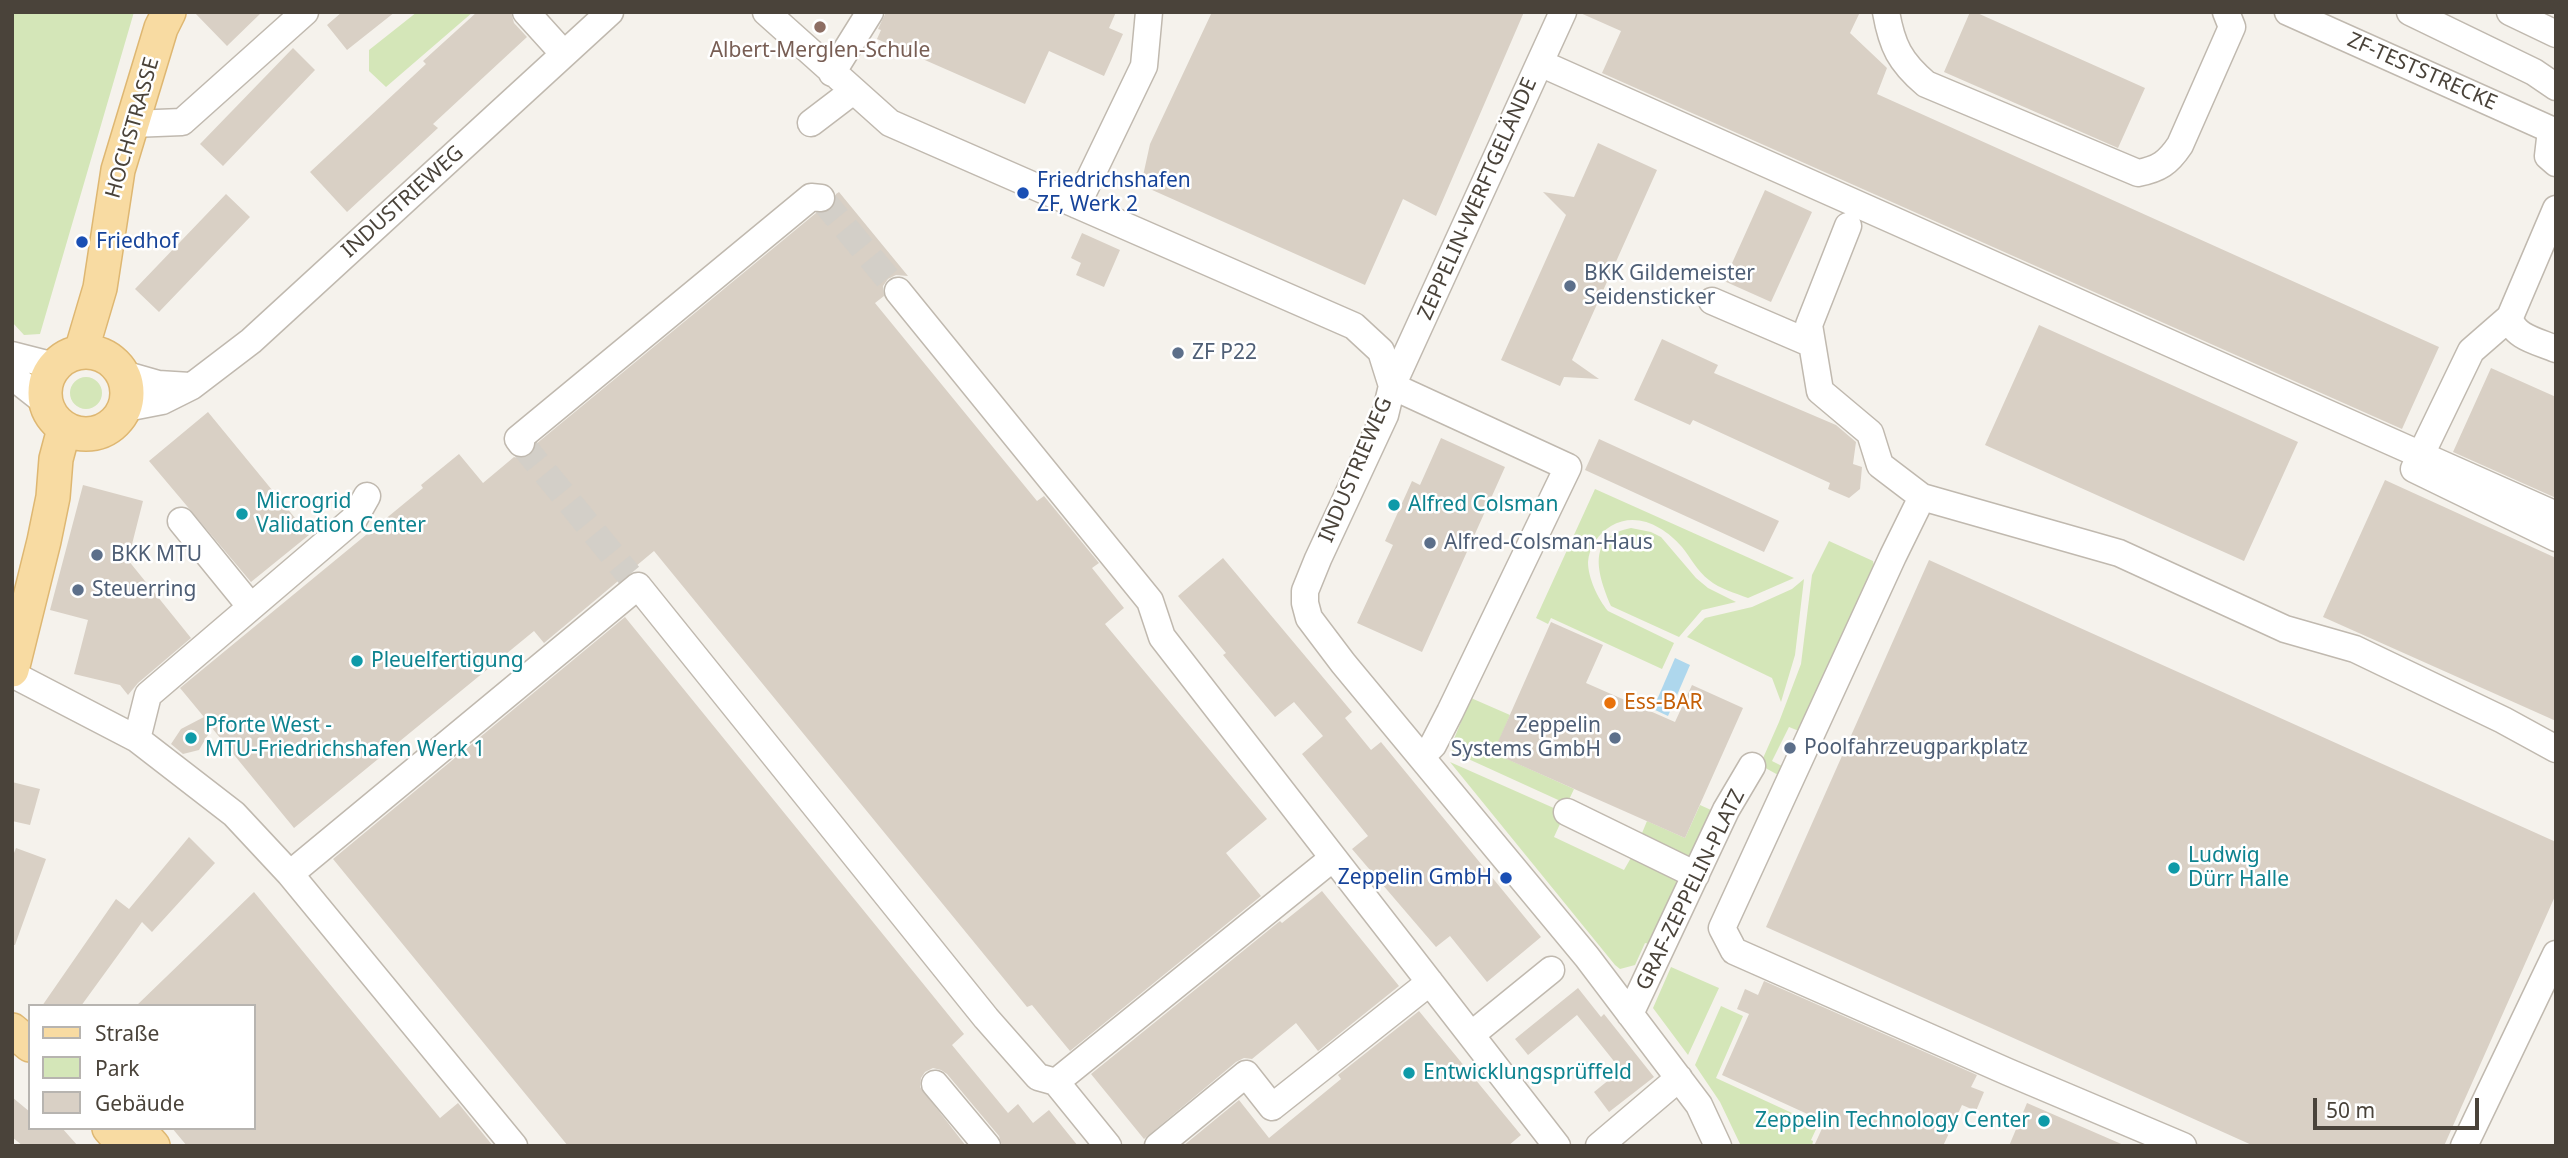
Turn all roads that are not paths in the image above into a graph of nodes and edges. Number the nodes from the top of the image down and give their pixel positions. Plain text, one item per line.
1 (169, 12) edge
2 (304, 12) edge
3 (526, 12) edge
4 (610, 12) edge
5 (766, 12) edge
6 (870, 12) edge
7 (1149, 12) edge
8 (1563, 12) edge
9 (1886, 12) edge
10 (2226, 12) edge
11 (2288, 12) edge
12 (2330, 12) edge
13 (2410, 12) edge
14 (2510, 12) edge
15 (2556, 34) edge
16 (564, 54) junction
17 (1540, 63) junction
18 (832, 72) junction
19 (2556, 87) edge
20 (853, 91) junction
21 (132, 124) junction
22 (811, 124) dead end
23 (2554, 125) edge
24 (2556, 163) edge
25 (821, 198) dead end
26 (1077, 205) junction
27 (2556, 209) edge
28 (1848, 226) dead end
29 (898, 290) tunnel mouth
30 (1713, 301) dead end
31 (2510, 317) junction
32 (1812, 344) junction
33 (2556, 349) edge
34 (12, 355) edge
35 (93, 363) junction
36 (12, 376) edge
37 (192, 386) junction
38 (1392, 386) junction
39 (45, 402) junction
40 (126, 408) junction
41 (64, 429) junction
42 (97, 434) junction
43 (522, 443) dead end
44 (2421, 455) junction
45 (367, 496) dead end
46 (53, 497) junction
47 (1922, 497) junction
48 (2556, 514) edge
49 (181, 521) dead end
50 (2556, 538) edge
51 (251, 607) junction
52 (12, 672) edge
53 (137, 739) junction
54 (2556, 749) edge
55 (1421, 757) junction
56 (1752, 766) dead end
57 (1738, 792) junction
58 (1776, 809) junction
59 (1567, 812) dead end
60 (1333, 858) junction
61 (290, 874) junction
62 (1696, 875) junction
63 (2556, 954) edge
64 (1550, 970) dead end
65 (1430, 982) junction
66 (1630, 1014) junction
67 (12, 1030) edge
68 (1471, 1035) junction
69 (28, 1043) edge
70 (1679, 1078) junction
71 (1056, 1082) junction
72 (935, 1084) dead end
73 (111, 1130) edge
74 (139, 1130) edge
75 (125, 1146) edge
76 (153, 1146) edge
77 (514, 1146) edge
78 (987, 1146) edge
79 (1108, 1146) edge
80 (1158, 1146) edge
81 (1557, 1146) edge
82 (1599, 1146) edge
83 (1718, 1146) edge
84 (2183, 1146) edge
85 (2464, 1146) edge

1 - 21 main road, HOCHSTRASSE
2 - 21 street
3 - 16 street
4 - 16 street, INDUSTRIEWEG
5 - 18 street, INDUSTRIEWEG
6 - 18 street
7 - 26 street
8 - 17 street, ZEPPELIN-WERFTGELÄNDE
9 - 10 street
11 - 23 street, ZF-TESTSTRECKE
12 - 23 street, ZF-TESTSTRECKE
13 - 19 street
14 - 15 street
16 - 37 street, INDUSTRIEWEG
17 - 38 street, ZEPPELIN-WERFTGELÄNDE
17 - 44 street
18 - 20 street, INDUSTRIEWEG
20 - 22 street
20 - 26 street, INDUSTRIEWEG
21 - 35 main road, HOCHSTRASSE
23 - 24 street
25 - 43 street
26 - 38 street, INDUSTRIEWEG
27 - 31 street
28 - 32 street
29 - 60 street
30 - 32 street
31 - 33 street
31 - 44 street
32 - 47 street
34 - 35 street
35 - 37 street
35 - 39 main road
35 - 40 main road
36 - 39 street
37 - 40 street, INDUSTRIEWEG
38 - 55 street, INDUSTRIEWEG
38 - 55 street
39 - 41 main road
40 - 42 main road
41 - 42 main road
41 - 46 main road
42 - 46 main road
44 - 48 street
44 - 50 street
45 - 51 street
46 - 52 main road
47 - 54 street
47 - 58 street
49 - 51 street
51 - 53 street
52 - 53 street
53 - 61 street
55 - 66 street, INDUSTRIEWEG
56 - 57 street, GRAF-ZEPPELIN-PLATZ
57 - 58 street
57 - 62 street, GRAF-ZEPPELIN-PLATZ
58 - 84 street
59 - 62 street
60 - 65 street
60 - 71 street
61 - 71 street
61 - 77 street
62 - 66 street, GRAF-ZEPPELIN-PLATZ
63 - 85 street
64 - 68 street
65 - 68 street
65 - 80 street
66 - 70 street, INDUSTRIEWEG
67 - 69 main road
68 - 81 street
70 - 82 street
70 - 83 street, INDUSTRIEWEG
71 - 79 street
72 - 78 street
73 - 75 main road
74 - 76 main road

